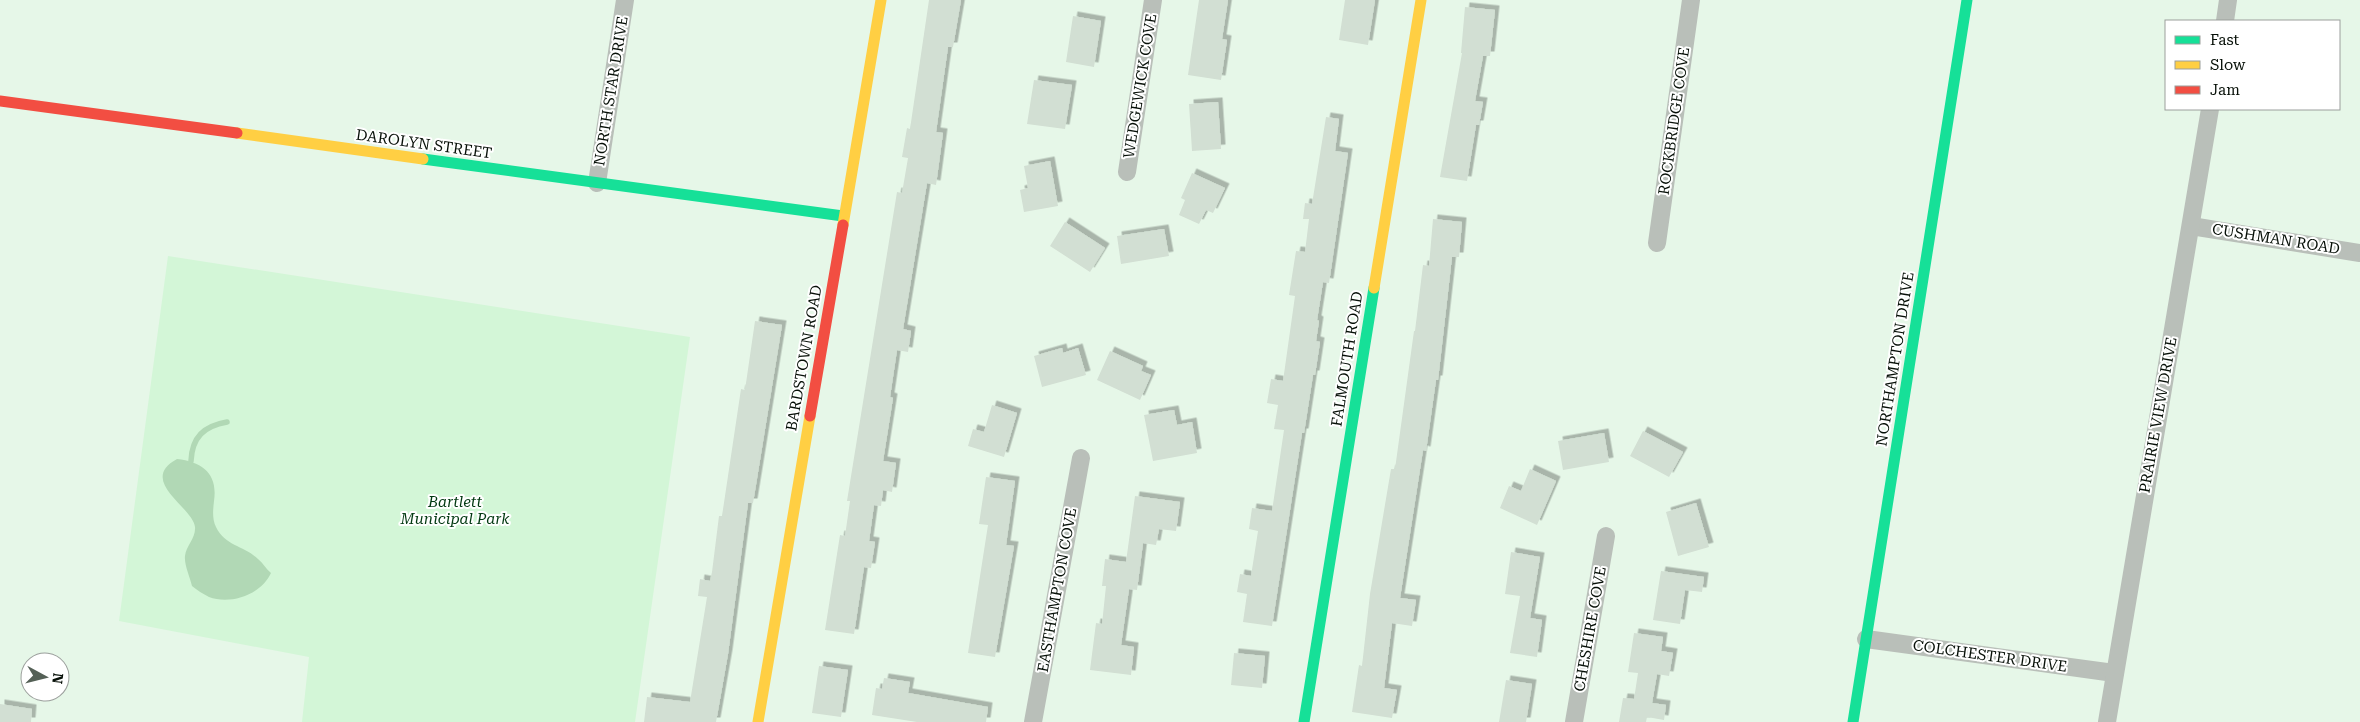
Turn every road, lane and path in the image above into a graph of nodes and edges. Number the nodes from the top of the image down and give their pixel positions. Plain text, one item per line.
1 (625, 0) edge
2 (881, 0) edge
3 (1153, 0) edge
4 (1421, 0) edge
5 (1691, 0) edge
6 (1967, 0) edge
7 (2228, 0) edge
8 (2225, 20) edge
9 (0, 101) edge
10 (2210, 110) edge
11 (1127, 172) dead end
12 (597, 183) junction
13 (843, 216) junction
14 (2191, 226) junction
15 (1657, 243) dead end
16 (2360, 253) edge
17 (1081, 458) dead end
18 (1606, 536) dead end
19 (1866, 639) junction
20 (2114, 673) junction
21 (758, 722) edge
22 (1033, 722) edge
23 (1304, 722) edge
24 (1574, 722) edge
25 (1853, 722) edge
26 (2107, 722) edge

1 - 12 street, NORTH STAR DRIVE
2 - 13 street, BARDSTOWN ROAD
3 - 11 street, WEDGEWICK COVE
4 - 23 street, FALMOUTH ROAD
5 - 15 street, ROCKBRIDGE COVE
6 - 19 street, NORTHAMPTON DRIVE
7 - 8 street
9 - 12 street, DAROLYN STREET
10 - 14 street, PRAIRIE VIEW DRIVE
12 - 13 street, DAROLYN STREET
13 - 21 street, BARDSTOWN ROAD
14 - 16 street, CUSHMAN ROAD
14 - 20 street, PRAIRIE VIEW DRIVE
17 - 22 street, EASTHAMPTON COVE
18 - 24 street, CHESHIRE COVE
19 - 20 street, COLCHESTER DRIVE
19 - 25 street, NORTHAMPTON DRIVE
20 - 26 street, PRAIRIE VIEW DRIVE

